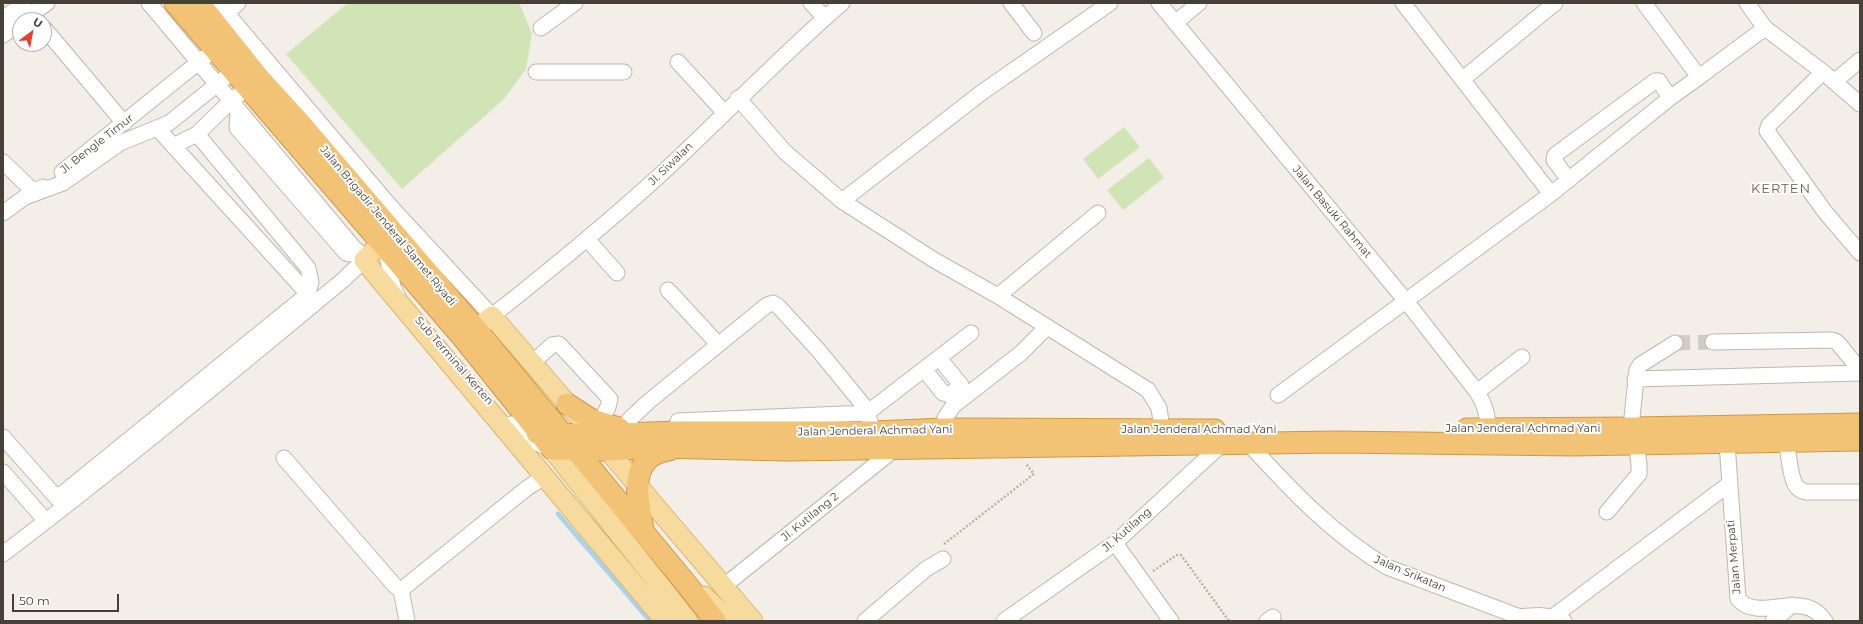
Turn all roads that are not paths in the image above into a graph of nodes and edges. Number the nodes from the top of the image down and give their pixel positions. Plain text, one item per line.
1 (47, 3) edge
2 (148, 3) edge
3 (175, 3) edge
4 (199, 3) edge
5 (575, 3) edge
6 (811, 3) edge
7 (842, 3) edge
8 (1011, 3) edge
9 (1110, 3) edge
10 (1159, 3) edge
11 (1199, 3) edge
12 (1403, 3) edge
13 (1555, 3) edge
14 (1644, 3) edge
15 (1747, 3) edge
16 (227, 6) edge
17 (33, 12) edge
18 (825, 18) junction
19 (1175, 23) junction
20 (12, 28) edge
21 (541, 28) dead end
22 (1765, 28) junction
23 (1034, 33) dead end
24 (3, 35) edge
25 (52, 38) edge
26 (201, 60) junction
27 (1860, 60) edge
28 (678, 62) dead end
29 (239, 66) junction
30 (536, 72) dead end
31 (624, 72) dead end
32 (259, 77) junction
33 (1699, 77) junction
34 (1828, 77) junction
35 (1463, 79) junction
36 (217, 86) junction
37 (738, 98) junction
38 (1670, 98) junction
39 (1860, 104) edge
40 (234, 107) junction
41 (724, 112) junction
42 (124, 123) junction
43 (158, 129) junction
44 (197, 134) junction
45 (173, 146) junction
46 (3, 162) edge
47 (1569, 180) junction
48 (1551, 194) junction
49 (842, 201) junction
50 (1098, 213) dead end
51 (3, 214) edge
52 (587, 239) junction
53 (384, 246) junction
54 (1860, 253) edge
55 (359, 259) junction
56 (617, 273) dead end
57 (668, 290) dead end
58 (308, 294) junction
59 (998, 296) junction
60 (1406, 300) junction
61 (492, 316) junction
62 (1047, 326) junction
63 (476, 329) junction
64 (971, 333) dead end
65 (1713, 342) tunnel mouth
66 (1675, 343) tunnel mouth
67 (718, 344) junction
68 (1522, 357) dead end
69 (939, 358) junction
70 (532, 363) junction
71 (924, 369) junction
72 (1860, 370) edge
73 (1860, 373) edge
74 (1635, 379) junction
75 (1278, 395) dead end
76 (1481, 399) junction
77 (567, 404) joint
78 (867, 413) junction
79 (1161, 419) junction
80 (807, 424) junction
81 (1860, 424) edge
82 (766, 425) junction
83 (596, 429) junction
84 (944, 429) junction
85 (1633, 430) junction
86 (874, 432) junction
87 (622, 436) junction
88 (1488, 436) junction
89 (3, 437) edge
90 (681, 440) junction
91 (1860, 440) edge
92 (557, 441) junction
93 (787, 441) junction
94 (1787, 442) junction
95 (1248, 443) junction
96 (1727, 443) junction
97 (1222, 444) junction
98 (896, 448) junction
99 (577, 450) junction
100 (284, 458) dead end
101 (3, 472) edge
102 (544, 477) junction
103 (637, 484) junction
104 (1729, 484) junction
105 (1860, 492) edge
106 (61, 503) junction
107 (1607, 512) dead end
108 (46, 521) junction
109 (644, 532) junction
110 (1115, 543) junction
111 (943, 552) road end
112 (3, 554) edge
113 (688, 586) junction
114 (724, 586) junction
115 (402, 590) junction
116 (1792, 605) junction
117 (1519, 619) edge
118 (1559, 619) edge
119 (407, 621) edge
120 (665, 621) edge
121 (688, 621) edge
122 (715, 621) edge
123 (730, 621) edge
124 (753, 621) edge
125 (865, 621) edge
126 (1004, 621) edge
127 (1171, 621) edge
128 (1773, 621) edge
129 (1825, 621) edge

1 - 17 street
2 - 26 street
3 - 26 highway, Jalan Brigadir Jenderal Slamet Riyadi
4 - 29 highway, Jalan Brigadir Jenderal Slamet Riyadi
5 - 21 street
6 - 18 street
7 - 18 street, Jl. Siwalan
8 - 23 street
9 - 49 street
10 - 19 street, Jalan Basuki Rahmat
11 - 19 street
12 - 35 street
13 - 35 street
14 - 33 street
15 - 22 street
16 - 32 street
18 - 37 street, Jl. Siwalan
19 - 60 street, Jalan Basuki Rahmat
20 - 24 street
22 - 33 street
22 - 34 street
25 - 42 street
26 - 29 highway, Jalan Brigadir Jenderal Slamet Riyadi
26 - 36 street
26 - 42 street, Jl. Bengle Timur
27 - 34 street
28 - 41 street
29 - 32 highway, Jalan Brigadir Jenderal Slamet Riyadi
29 - 36 street
30 - 31 street
32 - 40 street
32 - 53 highway, Jalan Brigadir Jenderal Slamet Riyadi
32 - 61 street
32 - 63 highway, Jalan Brigadir Jenderal Slamet Riyadi
33 - 38 street
34 - 39 street
34 - 54 street
35 - 48 street
36 - 40 street
36 - 43 street
37 - 41 street, Jl. Siwalan
37 - 49 street
38 - 47 street
38 - 47 street
40 - 44 street
40 - 55 street
41 - 52 street, Jl. Siwalan
42 - 46 street, Jl. Bengle Timur
43 - 45 street
43 - 51 street
44 - 45 street
44 - 58 street
45 - 58 street
47 - 48 street
48 - 60 street
49 - 59 street
50 - 59 street
52 - 56 street
52 - 61 street, Jl. Siwalan
53 - 55 main road
53 - 92 highway, Jalan Brigadir Jenderal Slamet Riyadi
53 - 92 street, Sub Terminal Kerten
55 - 102 main road
55 - 106 street
57 - 67 street
58 - 106 street
59 - 62 street
60 - 75 street
60 - 76 street, Jalan Basuki Rahmat
61 - 63 main road
61 - 70 main road
62 - 79 street
62 - 84 street
63 - 92 highway, Jalan Brigadir Jenderal Slamet Riyadi
64 - 69 street
65 - 72 street
66 - 74 street
67 - 78 street
67 - 87 street
68 - 76 street
69 - 71 street
69 - 71 street
70 - 77 main road
70 - 83 street
71 - 78 street
73 - 74 street
74 - 85 street
76 - 88 street
77 - 83 highway
78 - 80 street
78 - 86 street
79 - 84 highway, Jalan Jenderal Achmad Yani
79 - 88 highway, Jalan Jenderal Achmad Yani
80 - 82 street
80 - 86 highway, Jalan Jenderal Achmad Yani
80 - 93 highway, Jalan Jenderal Achmad Yani
81 - 85 highway, Jalan Jenderal Achmad Yani
82 - 90 highway, Jalan Jenderal Achmad Yani
82 - 93 highway, Jalan Jenderal Achmad Yani
83 - 87 highway, Jalan Jenderal Achmad Yani
83 - 92 highway, Jalan Jenderal Achmad Yani
84 - 86 highway, Jalan Jenderal Achmad Yani
85 - 88 highway, Jalan Jenderal Achmad Yani
85 - 96 highway, Jalan Jenderal Achmad Yani
85 - 107 street
87 - 90 highway, Jalan Jenderal Achmad Yani
87 - 90 highway, Jalan Jenderal Achmad Yani
87 - 99 highway
87 - 103 main road
88 - 95 highway, Jalan Jenderal Achmad Yani
89 - 106 street
90 - 93 highway, Jalan Jenderal Achmad Yani
90 - 103 highway
91 - 94 highway, Jalan Jenderal Achmad Yani
92 - 99 highway
92 - 121 main road
93 - 98 highway, Jalan Jenderal Achmad Yani
94 - 96 highway, Jalan Jenderal Achmad Yani
94 - 105 street
95 - 97 highway, Jalan Jenderal Achmad Yani
95 - 117 street, Jalan Srikatan
96 - 104 street, Jalan Merpati
97 - 98 highway, Jalan Jenderal Achmad Yani
97 - 110 street, Jl. Kutilang
98 - 114 street, Jl. Kutilang 2
99 - 109 highway
100 - 115 street
101 - 108 street
102 - 115 street
102 - 120 main road
103 - 109 highway
103 - 114 main road
104 - 116 street, Jalan Merpati
104 - 118 street
106 - 108 street
108 - 112 street
109 - 113 highway
110 - 126 street, Jl. Kutilang
110 - 127 street
111 - 125 street
113 - 122 highway
113 - 123 main road
114 - 124 main road
115 - 119 street
116 - 128 street
116 - 129 street, Jalan Merpati
117 - 118 street, Jalan Srikatan

